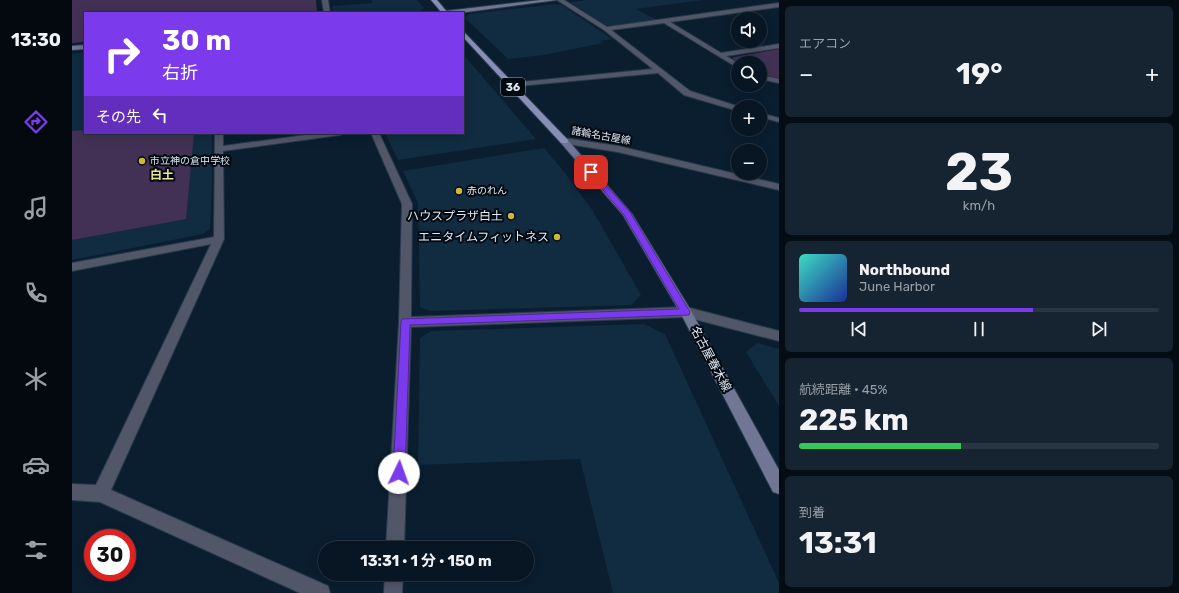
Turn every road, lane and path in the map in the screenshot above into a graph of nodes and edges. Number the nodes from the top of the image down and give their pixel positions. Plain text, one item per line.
1 (325, 0) edge
2 (434, 0) edge
3 (554, 0) edge
4 (560, 0) edge
5 (779, 5) edge
6 (327, 12) edge
7 (444, 12) edge
8 (453, 12) edge
9 (665, 21) junction
10 (606, 29) junction
11 (464, 33) edge
12 (779, 46) edge
13 (84, 47) edge
14 (72, 48) edge
15 (720, 55) junction
16 (731, 62) edge
17 (658, 71) junction
18 (767, 78) edge
19 (779, 81) edge
20 (511, 85) junction
21 (731, 107) edge
22 (767, 117) edge
23 (779, 120) edge
24 (219, 134) edge
25 (332, 134) edge
26 (376, 134) edge
27 (564, 141) junction
28 (219, 149) junction
29 (779, 187) edge
30 (219, 239) junction
31 (72, 267) edge
32 (686, 312) junction
33 (406, 322) junction
34 (779, 336) edge
35 (779, 486) edge
36 (72, 492) edge
37 (101, 494) junction
38 (395, 541) edge
39 (393, 581) edge
40 (321, 593) edge
41 (392, 593) edge

1 - 6 street
2 - 7 main road
3 - 8 street
4 - 10 street
5 - 9 street
9 - 10 street
9 - 15 street
10 - 17 street
11 - 20 main road, 諸輪名古屋線 / 36
12 - 15 street
13 - 14 street
15 - 16 street
17 - 20 street
17 - 21 street
18 - 19 street
20 - 27 main road, 諸輪名古屋線 / 36
22 - 23 street
24 - 28 street
25 - 28 street
26 - 33 street
27 - 29 street, 諸輪名古屋線
27 - 32 street, 名古屋春木線
28 - 30 street
30 - 31 street
30 - 37 street
32 - 33 street
32 - 34 street
32 - 35 street, 名古屋春木線
33 - 38 street
36 - 37 street
37 - 40 street
39 - 41 street

